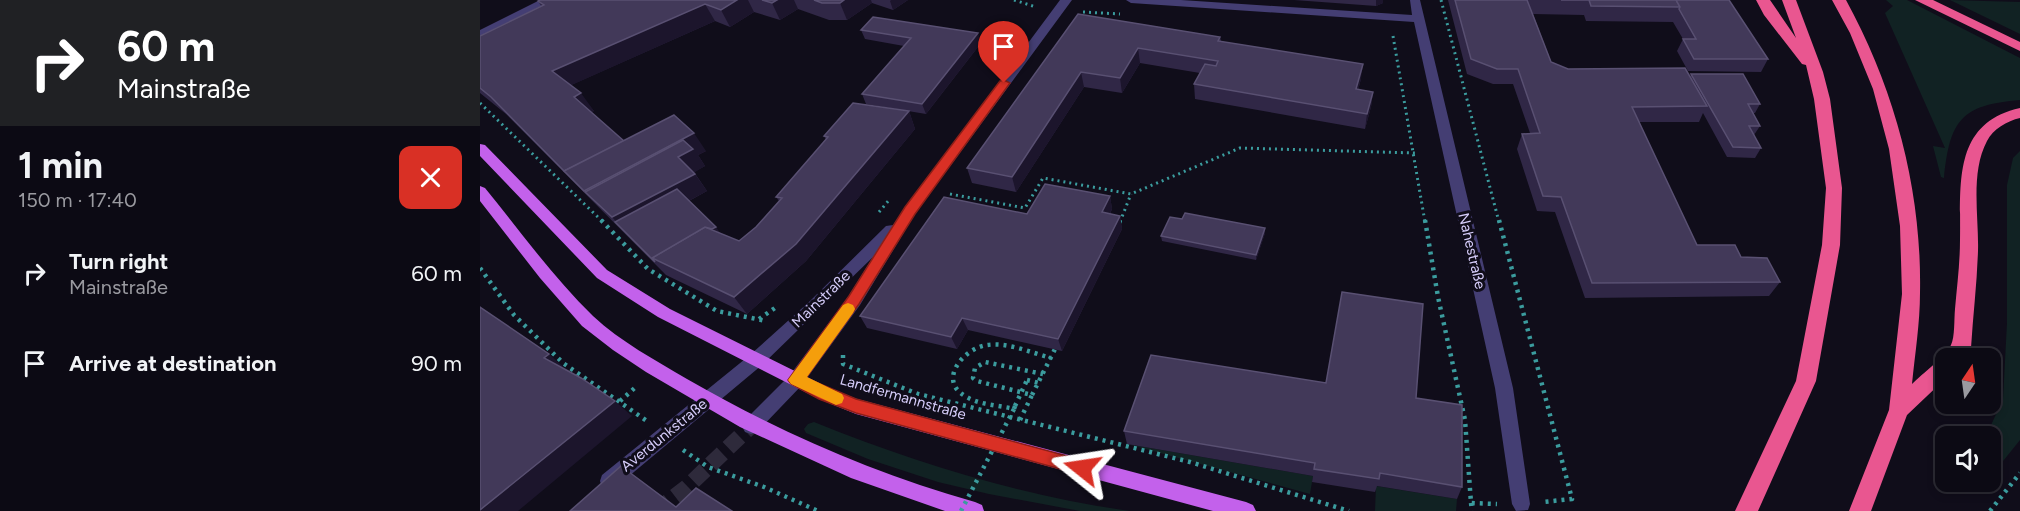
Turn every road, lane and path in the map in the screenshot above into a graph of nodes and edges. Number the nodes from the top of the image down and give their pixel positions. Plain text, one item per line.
1 (549, 0) edge
2 (1066, 0) edge
3 (1131, 0) edge
4 (1415, 0) edge
5 (1441, 0) edge
6 (1763, 0) edge
7 (1789, 0) edge
8 (1839, 0) edge
9 (1922, 0) edge
10 (1043, 4) dead end
11 (1032, 17) dead end
12 (1390, 18) junction
13 (1419, 19) junction
14 (480, 34) edge
15 (2020, 47) edge
16 (1816, 72) junction
17 (480, 103) edge
18 (2020, 113) edge
19 (480, 148) edge
20 (1415, 153) junction
21 (1037, 189) junction
22 (1045, 190) edge
23 (480, 191) edge
24 (946, 193) dead end
25 (1131, 194) junction
26 (892, 196) dead end
27 (910, 210) junction
28 (878, 213) dead end
29 (1116, 228) edge
30 (480, 268) edge
31 (776, 307) dead end
32 (759, 319) junction
33 (793, 326) junction
34 (1059, 340) edge
35 (824, 341) junction
36 (1961, 348) edge
37 (1051, 358) junction
38 (756, 360) junction
39 (1042, 374) junction
40 (1935, 375) edge
41 (796, 380) junction
42 (1039, 383) junction
43 (1032, 395) junction
44 (707, 400) junction
45 (1014, 407) junction
46 (1899, 410) junction
47 (1020, 420) junction
48 (751, 426) junction
49 (662, 436) junction
50 (2020, 473) edge
51 (598, 490) edge
52 (1471, 503) junction
53 (1521, 504) junction
54 (818, 511) edge
55 (961, 511) edge
56 (975, 511) edge
57 (1246, 511) edge
58 (1349, 511) edge
59 (1472, 511) edge
60 (1746, 511) edge
61 (1860, 511) edge
62 (1990, 511) edge

1 - 14 street
2 - 27 street, Mainstraße
3 - 12 street
4 - 13 street, Nahestraße
5 - 53 path
6 - 16 highway
7 - 16 highway
8 - 46 highway
9 - 15 highway
10 - 11 path
12 - 13 street
12 - 20 path
13 - 53 street, Nahestraße
16 - 60 highway
17 - 32 path
18 - 36 highway
19 - 38 main road, Landfermannstraße
20 - 25 path
20 - 52 path
21 - 22 path
21 - 24 path
21 - 25 path
23 - 44 main road
25 - 29 path
26 - 28 path
27 - 33 street, Mainstraße
27 - 35 street, Mainstraße
30 - 49 path
31 - 32 path
32 - 33 path
33 - 38 street, Mainstraße
34 - 37 path
35 - 41 street, Mainstraße
35 - 47 path
37 - 39 path
37 - 45 path
38 - 41 main road, Landfermannstraße
38 - 44 street, Averdunkstraße
39 - 42 path
39 - 43 path
40 - 46 highway
41 - 48 street, Mainstraße
41 - 57 main road, Landfermannstraße
42 - 43 path
42 - 45 path, bridge
43 - 47 path
44 - 48 main road
44 - 49 street, Averdunkstraße
45 - 55 path, bridge
46 - 61 highway
47 - 58 path
48 - 56 main road
49 - 51 street, Averdunkstraße
49 - 54 path
50 - 62 path
52 - 53 path
52 - 59 path

